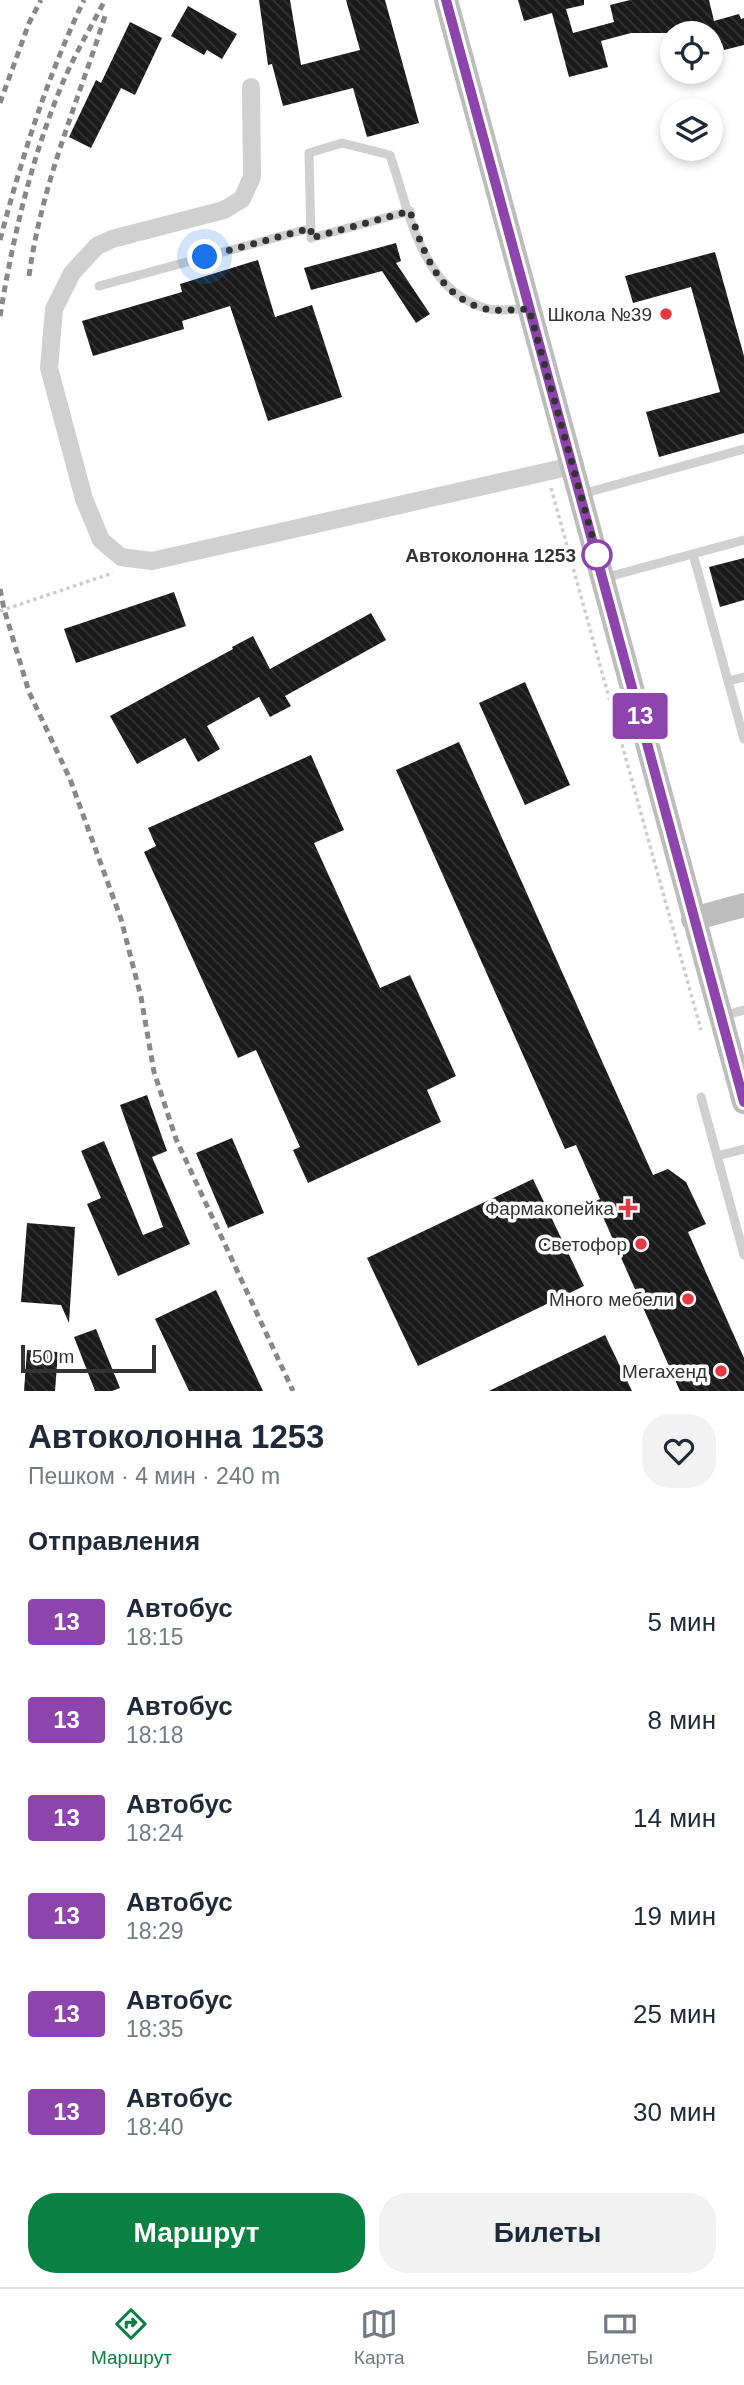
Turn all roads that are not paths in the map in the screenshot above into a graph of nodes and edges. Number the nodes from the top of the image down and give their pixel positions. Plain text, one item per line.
1 (446, 0) edge
2 (251, 87) dead end
3 (410, 211) junction
4 (311, 228) junction
5 (99, 286) dead end
6 (529, 309) junction
7 (744, 449) edge
8 (572, 466) junction
9 (580, 494) junction
10 (744, 540) edge
11 (693, 554) junction
12 (604, 578) junction
13 (744, 677) edge
14 (728, 681) junction
15 (744, 739) edge
16 (744, 905) edge
17 (693, 919) junction
18 (722, 1019) edge
19 (701, 1097) dead end
20 (744, 1102) edge
21 (744, 1149) edge
22 (717, 1156) junction
23 (744, 1255) edge

1 - 6 main road
2 - 8 street
3 - 4 lane
3 - 4 lane
3 - 6 lane
4 - 5 lane
6 - 8 main road
7 - 9 lane
8 - 9 main road
9 - 12 main road
10 - 11 lane
11 - 12 lane
11 - 14 lane
12 - 17 main road
13 - 14 lane
14 - 15 lane
16 - 17 main road
17 - 18 main road
18 - 20 main road
19 - 22 lane
21 - 22 lane
22 - 23 lane

